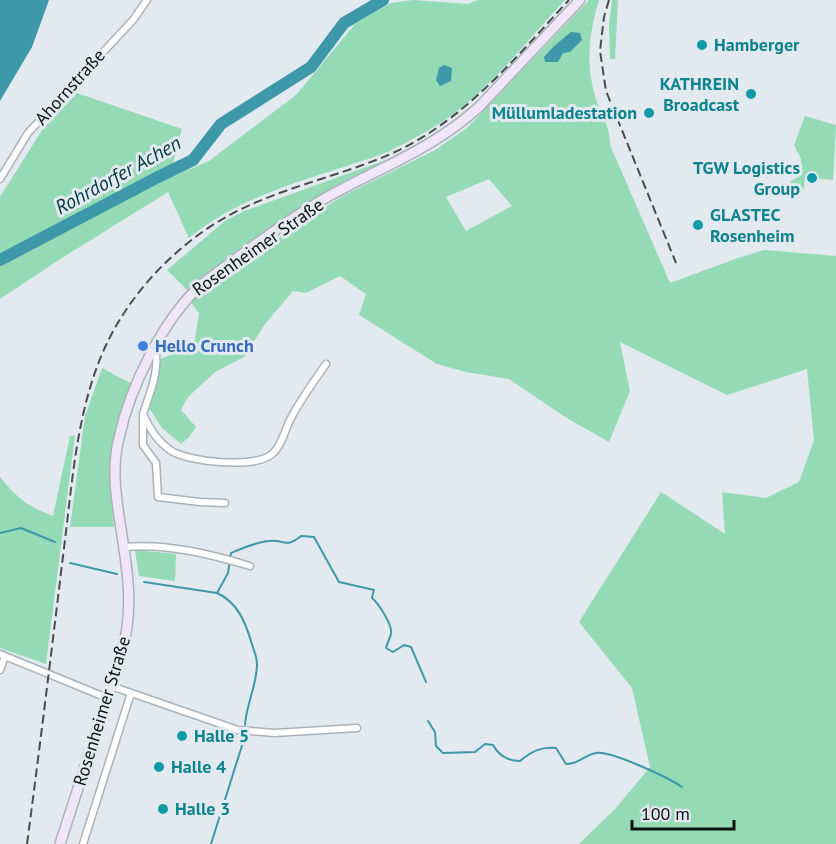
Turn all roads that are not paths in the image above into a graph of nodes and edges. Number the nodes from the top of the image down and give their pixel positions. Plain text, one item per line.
1 (147, 0) edge
2 (580, 0) edge
3 (0, 179) edge
4 (156, 347) junction
5 (326, 364) dead end
6 (143, 414) junction
7 (225, 503) dead end
8 (124, 547) junction
9 (250, 567) dead end
10 (2, 655) edge
11 (0, 670) edge
12 (111, 686) junction
13 (131, 693) junction
14 (107, 698) junction
15 (357, 728) dead end
16 (60, 844) edge
17 (83, 844) edge

1 - 3 street, Ahornstraße
2 - 4 main road, Rosenheimer Straße
4 - 6 street
4 - 8 main road, Rosenheimer Straße
5 - 6 street
6 - 7 street
8 - 9 street
8 - 12 main road, Rosenheimer Straße
10 - 11 street
10 - 14 street
12 - 13 street
12 - 14 main road, Rosenheimer Straße
13 - 15 street
13 - 17 street
14 - 16 main road, Rosenheimer Straße

